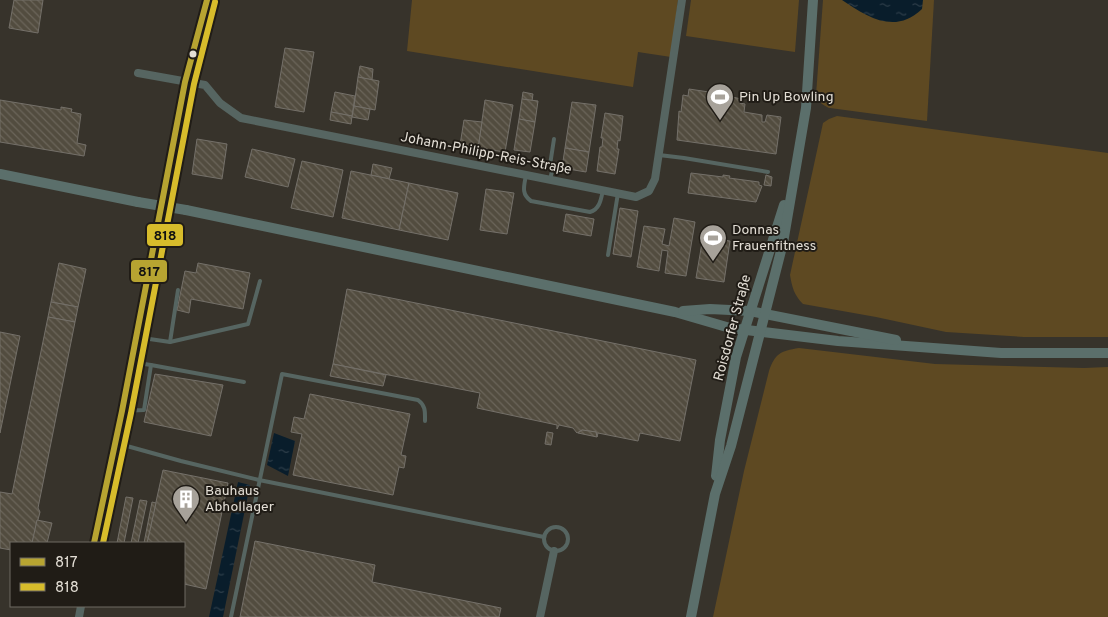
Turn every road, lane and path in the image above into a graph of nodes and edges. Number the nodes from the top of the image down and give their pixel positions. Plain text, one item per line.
1 (207, 0) edge
2 (682, 0) edge
3 (813, 0) edge
4 (138, 73) dead end
5 (185, 82) junction
6 (554, 139) dead end
7 (659, 155) junction
8 (768, 172) dead end
9 (0, 174) edge
10 (794, 174) junction
11 (526, 175) junction
12 (550, 180) junction
13 (602, 190) junction
14 (618, 193) junction
15 (608, 255) dead end
16 (260, 281) dead end
17 (178, 290) dead end
18 (750, 311) junction
19 (675, 312) junction
20 (765, 314) junction
21 (745, 330) junction
22 (761, 331) junction
23 (136, 337) junction
24 (170, 342) junction
25 (928, 347) junction
26 (1108, 353) edge
27 (131, 362) junction
28 (151, 365) junction
29 (244, 382) dead end
30 (122, 411) junction
31 (424, 421) dead end
32 (116, 443) junction
33 (259, 480) junction
34 (715, 494) junction
35 (544, 537) junction
36 (94, 542) edge
37 (554, 551) junction
38 (231, 617) edge
39 (540, 617) edge
40 (691, 617) edge

1 - 5 street
2 - 7 street, Johann-Philipp-Reis-Straße
3 - 10 main road, Roisdorfer Straße
4 - 5 street, Johann-Philipp-Reis-Straße
5 - 11 street, Johann-Philipp-Reis-Straße
5 - 23 street
6 - 12 lane
7 - 8 lane
7 - 14 street, Johann-Philipp-Reis-Straße
9 - 19 main road, bridge
10 - 18 main road, Roisdorfer Straße
10 - 20 main road, Roisdorfer Straße
11 - 12 street, Johann-Philipp-Reis-Straße
11 - 13 lane
12 - 13 street, Johann-Philipp-Reis-Straße
13 - 14 street, Johann-Philipp-Reis-Straße
14 - 15 lane
16 - 24 lane
17 - 24 lane
18 - 19 main road
18 - 20 main road
18 - 21 main road, Roisdorfer Straße
19 - 21 main road
20 - 22 main road, Roisdorfer Straße
20 - 25 main road
21 - 22 main road
21 - 34 main road, Roisdorfer Straße
22 - 25 main road
22 - 34 main road, Roisdorfer Straße
23 - 24 lane
23 - 27 street
25 - 26 main road
27 - 28 lane
27 - 30 street
28 - 29 lane
28 - 30 lane
30 - 32 street
31 - 33 lane
32 - 33 lane
32 - 36 street
33 - 35 lane
33 - 38 lane
34 - 40 main road, Roisdorfer Straße
35 - 37 lane
35 - 37 lane
37 - 39 street

